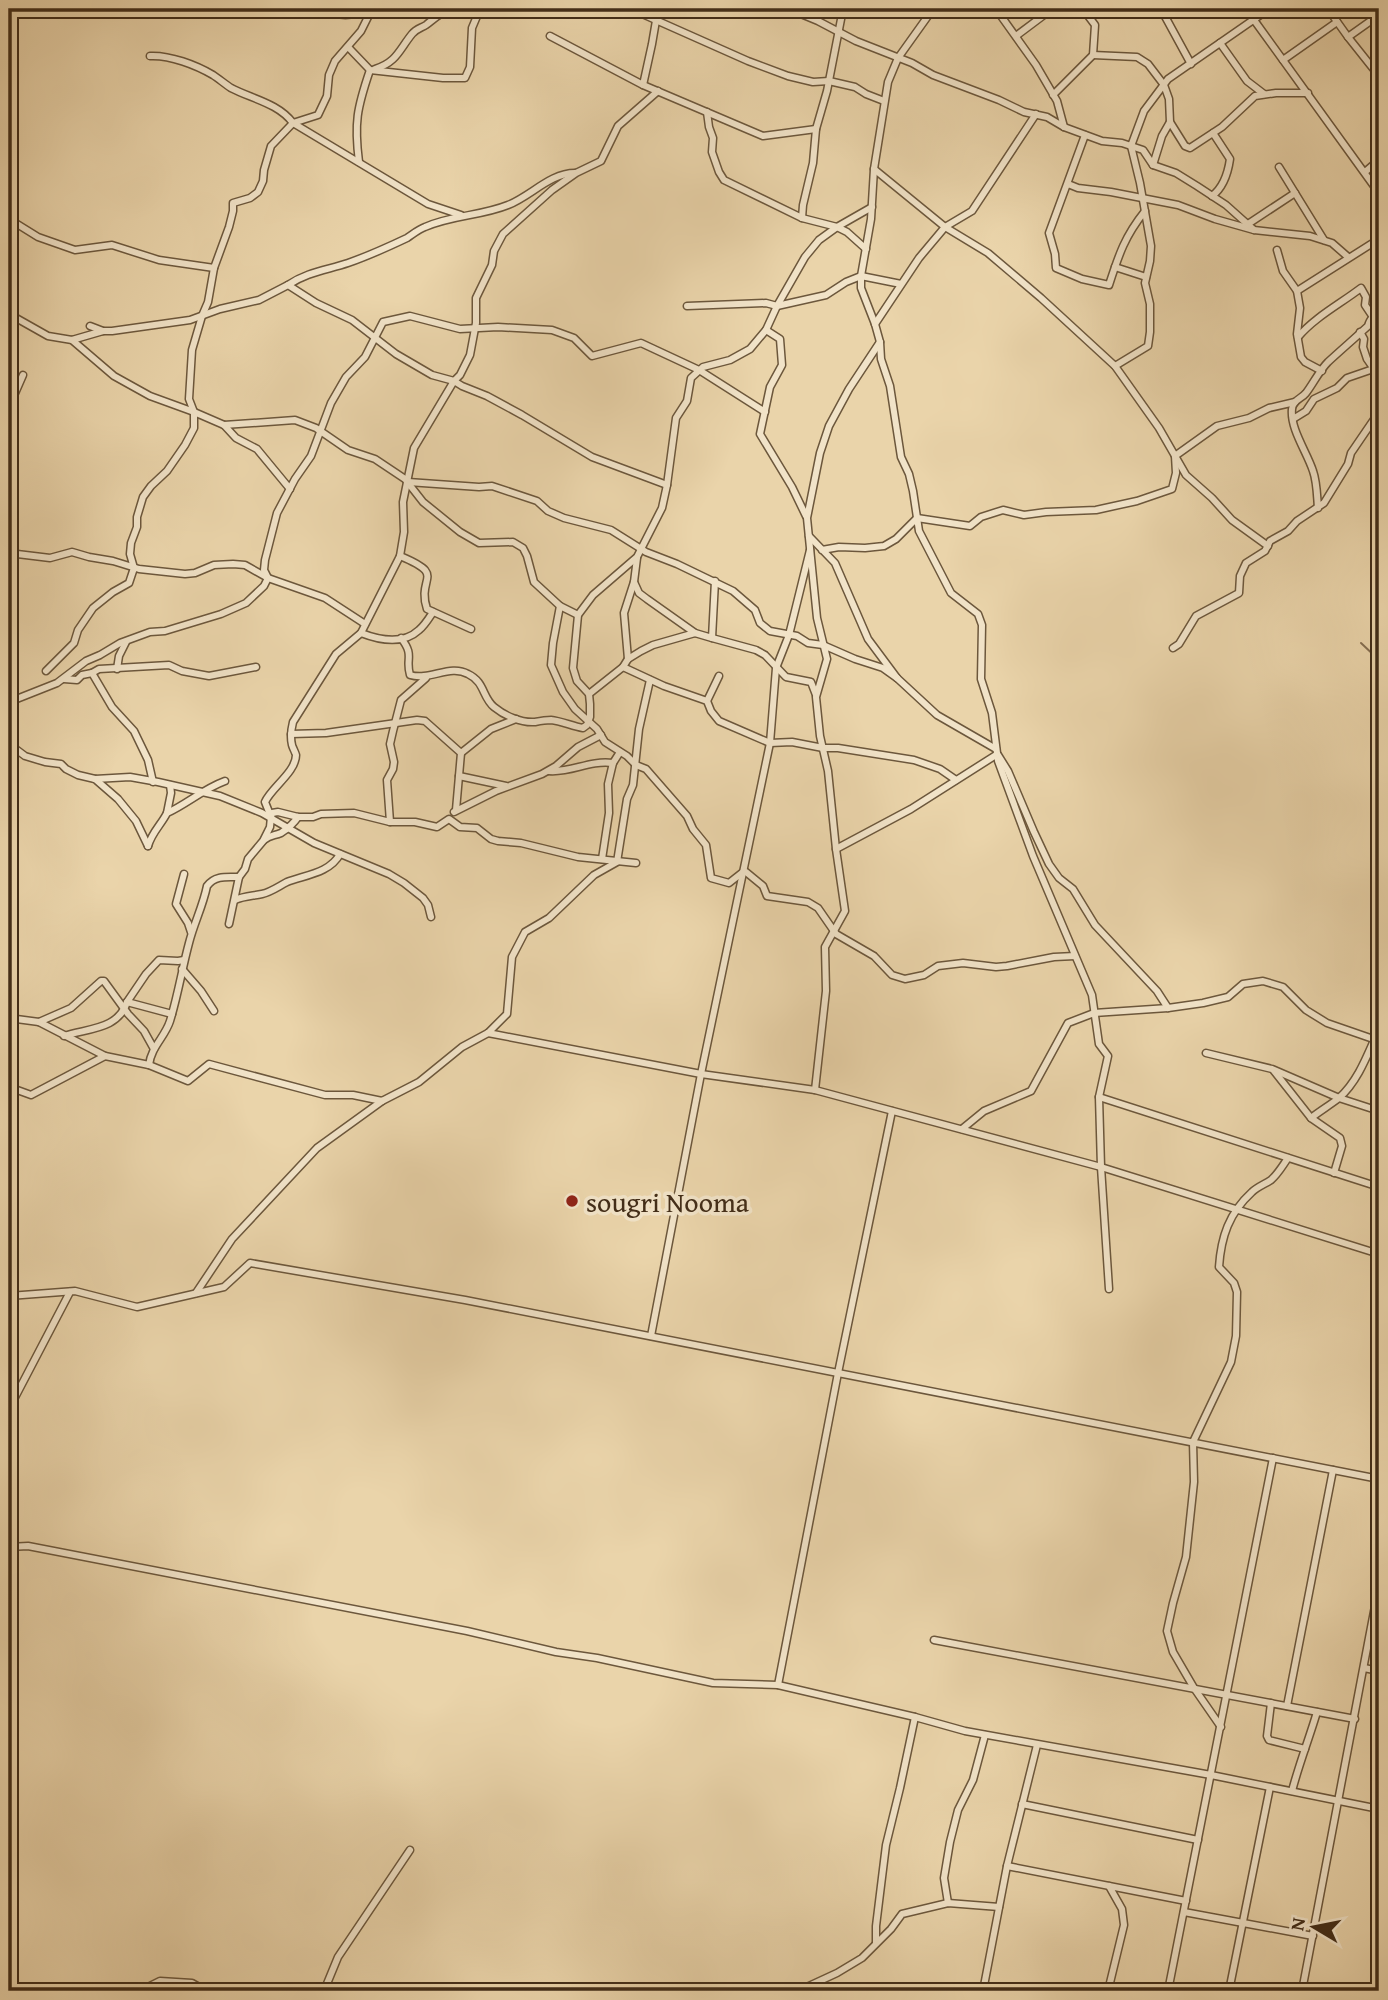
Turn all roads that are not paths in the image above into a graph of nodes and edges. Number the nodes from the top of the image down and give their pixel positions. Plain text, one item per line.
1 (326, 9) edge
2 (365, 9) edge
3 (372, 9) edge
4 (450, 9) edge
5 (480, 9) edge
6 (631, 9) edge
7 (658, 9) edge
8 (789, 9) edge
9 (843, 9) edge
10 (996, 9) edge
11 (1052, 9) edge
12 (1083, 9) edge
13 (1161, 9) edge
14 (1269, 9) edge
15 (1328, 9) edge
16 (929, 11) edge
17 (1379, 15) edge
18 (656, 20) junction
19 (1254, 20) junction
20 (1337, 22) junction
21 (838, 33) junction
22 (550, 36) dead end
23 (1016, 36) junction
24 (1348, 37) junction
25 (1220, 43) junction
26 (348, 47) junction
27 (1093, 55) junction
28 (150, 56) dead end
29 (898, 58) junction
30 (1283, 60) junction
31 (1191, 64) junction
32 (370, 70) junction
33 (1379, 76) edge
34 (829, 80) junction
35 (643, 85) junction
36 (1164, 85) junction
37 (658, 92) junction
38 (1308, 93) junction
39 (1264, 94) junction
40 (1053, 95) junction
41 (884, 102) junction
42 (707, 112) junction
43 (1036, 114) junction
44 (1170, 122) junction
45 (293, 123) junction
46 (1064, 127) junction
47 (816, 130) junction
48 (1213, 133) junction
49 (1085, 135) junction
50 (1131, 146) junction
51 (1379, 160) edge
52 (359, 163) junction
53 (1153, 165) junction
54 (1279, 167) dead end
55 (874, 169) junction
56 (1365, 172) junction
57 (576, 173) junction
58 (1068, 184) junction
59 (1295, 192) junction
60 (1379, 193) edge
61 (1213, 196) junction
62 (1143, 197) junction
63 (872, 207) junction
64 (1145, 211) junction
65 (461, 215) junction
66 (802, 218) junction
67 (9, 219) edge
68 (1248, 225) junction
69 (837, 227) junction
70 (945, 227) junction
71 (1254, 230) junction
72 (1379, 239) edge
73 (1324, 240) junction
74 (866, 249) junction
75 (1278, 250) dead end
76 (1348, 257) junction
77 (1115, 267) junction
78 (215, 268) junction
79 (861, 276) junction
80 (1146, 278) junction
81 (288, 285) junction
82 (901, 285) junction
83 (1297, 291) junction
84 (688, 306) dead end
85 (777, 306) junction
86 (9, 314) edge
87 (202, 316) junction
88 (1376, 316) edge
89 (875, 324) junction
90 (90, 326) dead end
91 (475, 329) junction
92 (766, 330) junction
93 (103, 331) junction
94 (1360, 332) junction
95 (375, 337) junction
96 (1297, 337) junction
97 (72, 340) junction
98 (880, 342) junction
99 (1115, 366) junction
100 (1377, 368) edge
101 (699, 370) junction
102 (1322, 371) junction
103 (23, 374) dead end
104 (454, 381) junction
105 (1379, 389) edge
106 (1294, 402) junction
107 (9, 407) edge
108 (194, 412) junction
109 (765, 412) junction
110 (1379, 412) edge
111 (1293, 419) junction
112 (224, 425) junction
113 (321, 431) junction
114 (1175, 456) junction
115 (408, 482) junction
116 (667, 485) junction
117 (290, 489) junction
118 (1318, 508) junction
119 (807, 518) junction
120 (917, 518) junction
121 (808, 536) junction
122 (1268, 546) junction
123 (641, 550) junction
124 (810, 550) junction
125 (822, 550) junction
126 (9, 553) edge
127 (400, 556) junction
128 (637, 557) junction
129 (134, 568) junction
130 (268, 578) junction
131 (715, 581) junction
132 (634, 582) junction
133 (560, 606) junction
134 (433, 612) junction
135 (578, 615) junction
136 (365, 624) junction
137 (471, 629) dead end
138 (695, 633) junction
139 (360, 634) junction
140 (789, 635) junction
141 (401, 638) junction
142 (712, 638) junction
143 (127, 641) junction
144 (823, 645) junction
145 (1173, 648) dead end
146 (628, 659) junction
147 (256, 667) dead end
148 (623, 667) junction
149 (776, 668) junction
150 (117, 669) junction
151 (47, 671) dead end
152 (92, 673) junction
153 (719, 676) dead end
154 (427, 678) junction
155 (897, 678) junction
156 (64, 679) junction
157 (650, 680) junction
158 (589, 694) junction
159 (816, 697) junction
160 (707, 701) junction
161 (9, 702) edge
162 (516, 719) junction
163 (588, 721) junction
164 (395, 724) junction
165 (290, 734) junction
166 (601, 735) junction
167 (770, 743) junction
168 (9, 744) edge
169 (823, 748) junction
170 (620, 752) junction
171 (461, 753) junction
172 (996, 753) junction
173 (613, 763) junction
174 (636, 765) junction
175 (547, 771) junction
176 (458, 776) junction
177 (95, 779) junction
178 (225, 780) dead end
179 (956, 780) junction
180 (153, 782) junction
181 (170, 785) junction
182 (508, 787) junction
183 (202, 792) junction
184 (456, 810) junction
185 (167, 813) junction
186 (271, 817) junction
187 (298, 817) junction
188 (449, 819) junction
189 (390, 822) junction
190 (288, 827) junction
191 (263, 841) junction
192 (836, 849) junction
193 (340, 854) junction
194 (603, 859) junction
195 (617, 862) junction
196 (636, 863) dead end
197 (743, 872) junction
198 (184, 874) dead end
199 (239, 877) junction
200 (235, 900) junction
201 (431, 917) dead end
202 (229, 924) dead end
203 (834, 932) junction
204 (191, 934) junction
205 (1075, 956) junction
206 (184, 960) junction
207 (172, 961) junction
208 (184, 971) junction
209 (126, 1006) junction
210 (1168, 1009) junction
211 (214, 1011) dead end
212 (1094, 1013) junction
213 (172, 1014) junction
214 (9, 1018) edge
215 (39, 1022) junction
216 (1379, 1030) edge
217 (488, 1033) junction
218 (64, 1036) junction
219 (1377, 1040) edge
220 (154, 1049) junction
221 (1206, 1053) dead end
222 (106, 1056) junction
223 (149, 1065) junction
224 (1272, 1069) junction
225 (701, 1074) junction
226 (9, 1087) edge
227 (815, 1090) junction
228 (1099, 1097) junction
229 (1339, 1098) junction
230 (382, 1101) junction
231 (892, 1111) junction
232 (1379, 1111) edge
233 (1311, 1118) junction
234 (962, 1129) junction
235 (1288, 1158) junction
236 (1101, 1167) junction
237 (1334, 1172) junction
238 (1379, 1187) edge
239 (1236, 1209) junction
240 (1379, 1254) edge
241 (1109, 1289) dead end
242 (70, 1292) junction
243 (196, 1293) junction
244 (9, 1296) edge
245 (651, 1336) junction
246 (838, 1373) junction
247 (9, 1402) edge
248 (1193, 1442) junction
249 (1273, 1458) junction
250 (1333, 1470) junction
251 (1379, 1479) edge
252 (9, 1547) edge
253 (1379, 1585) edge
254 (934, 1640) dead end
255 (1364, 1668) junction
256 (1379, 1671) edge
257 (778, 1685) junction
258 (1194, 1688) junction
259 (1227, 1695) junction
260 (1271, 1703) junction
261 (1287, 1706) junction
262 (1317, 1712) junction
263 (915, 1717) junction
264 (1355, 1719) junction
265 (1221, 1727) junction
266 (985, 1735) junction
267 (1037, 1745) junction
268 (1305, 1749) junction
269 (1211, 1775) junction
270 (1270, 1787) junction
271 (1293, 1791) junction
272 (1339, 1801) junction
273 (1022, 1804) junction
274 (1379, 1809) edge
275 (1198, 1840) junction
276 (410, 1850) dead end
277 (1007, 1866) junction
278 (1109, 1886) junction
279 (1186, 1901) junction
280 (948, 1903) junction
281 (999, 1907) junction
282 (1184, 1912) junction
283 (1243, 1923) junction
284 (1313, 1936) junction
285 (876, 1943) junction
286 (140, 1991) edge
287 (206, 1991) edge
288 (324, 1991) edge
289 (798, 1991) edge
290 (983, 1991) edge
291 (1108, 1991) edge
292 (1168, 1991) edge
293 (1229, 1991) edge
294 (1302, 1991) edge

1 - 2 street
3 - 26 street
4 - 32 street
5 - 32 street
6 - 18 street
7 - 18 street
8 - 21 street
9 - 21 street
10 - 23 street
11 - 23 street
12 - 27 street
13 - 31 street
14 - 19 street
15 - 20 street
16 - 29 street
17 - 24 street
18 - 34 street
18 - 35 street
19 - 25 street
19 - 30 street
20 - 24 street
20 - 30 street
21 - 29 street
21 - 34 street
22 - 35 street
23 - 40 street
24 - 33 street
25 - 31 street
25 - 39 street
26 - 32 street
26 - 45 street
27 - 36 street
27 - 40 street
28 - 45 street
29 - 41 street
29 - 43 street
30 - 38 street
31 - 36 street
32 - 52 street
34 - 41 street
34 - 47 street
35 - 37 street
36 - 44 street
36 - 50 street
37 - 42 street
37 - 57 street
38 - 39 street
38 - 56 street
39 - 48 street
40 - 46 street
41 - 55 street
42 - 47 street
42 - 66 street
43 - 46 street
43 - 70 street
44 - 48 street
44 - 53 street
45 - 52 street
45 - 78 street
46 - 49 street
47 - 66 street
48 - 61 street
49 - 50 street
49 - 58 street
50 - 53 street
50 - 62 street
51 - 56 street
52 - 65 street
53 - 61 street
54 - 59 street
55 - 63 street
55 - 70 street
56 - 60 street
57 - 65 street
57 - 91 street
58 - 62 street
58 - 77 street
59 - 68 street
59 - 73 street
61 - 68 street
62 - 64 street
62 - 71 street
63 - 69 street
63 - 74 street
64 - 77 street
64 - 80 street
65 - 81 street
66 - 69 street
67 - 78 street
68 - 71 street
69 - 74 street
69 - 85 street
70 - 82 street
70 - 99 street
71 - 73 street
72 - 76 street
73 - 76 street
74 - 79 street
75 - 83 street
76 - 83 street
77 - 80 street
78 - 87 street
79 - 82 street
79 - 85 street
79 - 89 street
80 - 99 street
81 - 87 street
81 - 95 street
82 - 89 street
83 - 96 street
84 - 85 street
85 - 92 street
86 - 97 street
87 - 93 street
87 - 108 street
88 - 94 street
88 - 96 street
89 - 98 street
90 - 93 street
91 - 95 street
91 - 101 street
91 - 104 street
92 - 101 street
92 - 109 street
93 - 97 street
94 - 100 street
94 - 102 street
95 - 104 street
95 - 113 street
96 - 102 street
97 - 108 street
98 - 119 street
98 - 120 street
99 - 114 street
100 - 105 street
100 - 111 street
101 - 109 street
101 - 116 street
102 - 106 street
103 - 107 street
104 - 115 street
104 - 116 street
106 - 111 street
106 - 114 street
108 - 112 street
108 - 129 street
109 - 119 street
110 - 118 street
111 - 118 street
112 - 113 street
112 - 117 street
113 - 115 street
113 - 117 street
114 - 120 street
114 - 122 street
115 - 123 street
115 - 127 street
115 - 133 street
116 - 123 street
117 - 130 street
118 - 122 street
119 - 121 street
120 - 125 street
120 - 172 street
121 - 124 street
121 - 125 street
122 - 145 street
123 - 128 street
123 - 131 street
124 - 140 street
124 - 144 street
125 - 155 street
126 - 129 street
127 - 134 street
127 - 136 street
128 - 132 street
128 - 135 street
129 - 130 street
129 - 151 street
130 - 136 street
130 - 143 street
131 - 140 street
131 - 142 street
132 - 138 street
132 - 146 street
133 - 135 street
133 - 163 street
134 - 137 street
134 - 141 street
135 - 158 street
136 - 139 street
138 - 142 street
138 - 146 street
139 - 141 street
139 - 165 street
140 - 144 street
140 - 149 street
141 - 154 street
142 - 149 street
143 - 150 street
143 - 156 street
144 - 155 street
144 - 159 street
146 - 148 street
147 - 150 street
148 - 157 street
148 - 158 street
149 - 159 street
149 - 167 street
150 - 152 street
152 - 156 street
152 - 180 street
153 - 160 street
154 - 162 street
154 - 164 street
155 - 172 street
156 - 161 street
157 - 160 street
157 - 174 street
158 - 163 street
159 - 169 street
160 - 167 street
162 - 163 street
162 - 171 street
163 - 166 street
164 - 165 street
164 - 171 street
164 - 189 street
165 - 186 street
166 - 170 street
166 - 175 street
167 - 169 street
167 - 197 street
168 - 177 street
169 - 179 street
169 - 192 street
170 - 173 street
170 - 174 street
171 - 176 street
172 - 179 street
172 - 205 street
172 - 210 street
173 - 175 street
173 - 194 street
174 - 195 street
174 - 197 street
175 - 182 street
176 - 182 street
176 - 184 street
177 - 180 street
177 - 185 street
178 - 183 street
179 - 192 street
180 - 181 street
181 - 183 street
181 - 185 street
182 - 184 street
183 - 185 street
183 - 186 street
184 - 188 street
186 - 187 street
186 - 190 street
186 - 191 street
187 - 189 street
187 - 190 street
188 - 189 street
188 - 194 street
190 - 191 street
190 - 193 street
191 - 199 street
192 - 203 street
193 - 200 street
193 - 201 street
194 - 195 street
195 - 196 street
195 - 217 street
197 - 203 street
197 - 225 street
198 - 204 street
199 - 200 street
199 - 204 street
200 - 202 street
203 - 205 street
203 - 227 street
204 - 206 street
205 - 212 street
206 - 207 street
206 - 208 street
207 - 208 street
207 - 209 street
208 - 211 street
208 - 213 street
209 - 213 street
209 - 215 street
209 - 218 street
209 - 220 street
210 - 212 street
210 - 219 street
212 - 228 street
212 - 234 street
213 - 220 street
214 - 215 street
215 - 218 street
216 - 219 street
217 - 225 street
217 - 230 street
218 - 222 street
219 - 229 street
220 - 223 street
221 - 224 street
222 - 223 street
222 - 226 street
223 - 230 street
224 - 229 street
224 - 233 street
225 - 227 street
225 - 245 street
227 - 231 street
228 - 235 street
228 - 236 street
229 - 232 street
229 - 233 street
230 - 243 street
231 - 234 street
231 - 246 street
233 - 237 street
234 - 236 street
235 - 237 street
235 - 239 street
236 - 239 street
236 - 241 street
237 - 238 street
239 - 240 street
239 - 248 street
242 - 243 street
242 - 244 street
242 - 247 street
243 - 245 street
245 - 246 street
246 - 248 street
246 - 257 street
248 - 249 street
248 - 258 street
249 - 250 street
249 - 259 street
250 - 251 street
250 - 261 street
252 - 257 street
253 - 255 street
254 - 258 street
255 - 256 street
255 - 264 street
257 - 263 street
258 - 259 street
258 - 265 street
259 - 260 street
259 - 265 street
260 - 261 street
260 - 268 street
261 - 262 street
262 - 264 street
262 - 268 street
263 - 266 street
263 - 285 street
264 - 272 street
265 - 269 street
266 - 267 street
266 - 280 street
267 - 269 street
267 - 273 street
268 - 271 street
269 - 270 street
269 - 275 street
270 - 271 street
270 - 283 street
271 - 272 street
272 - 274 street
272 - 284 street
273 - 275 street
273 - 277 street
275 - 279 street
276 - 288 street
277 - 278 street
277 - 281 street
278 - 279 street
278 - 291 street
279 - 282 street
280 - 281 street
280 - 285 street
281 - 290 street
282 - 283 street
282 - 292 street
283 - 284 street
283 - 293 street
284 - 294 street
285 - 289 street
286 - 287 street

